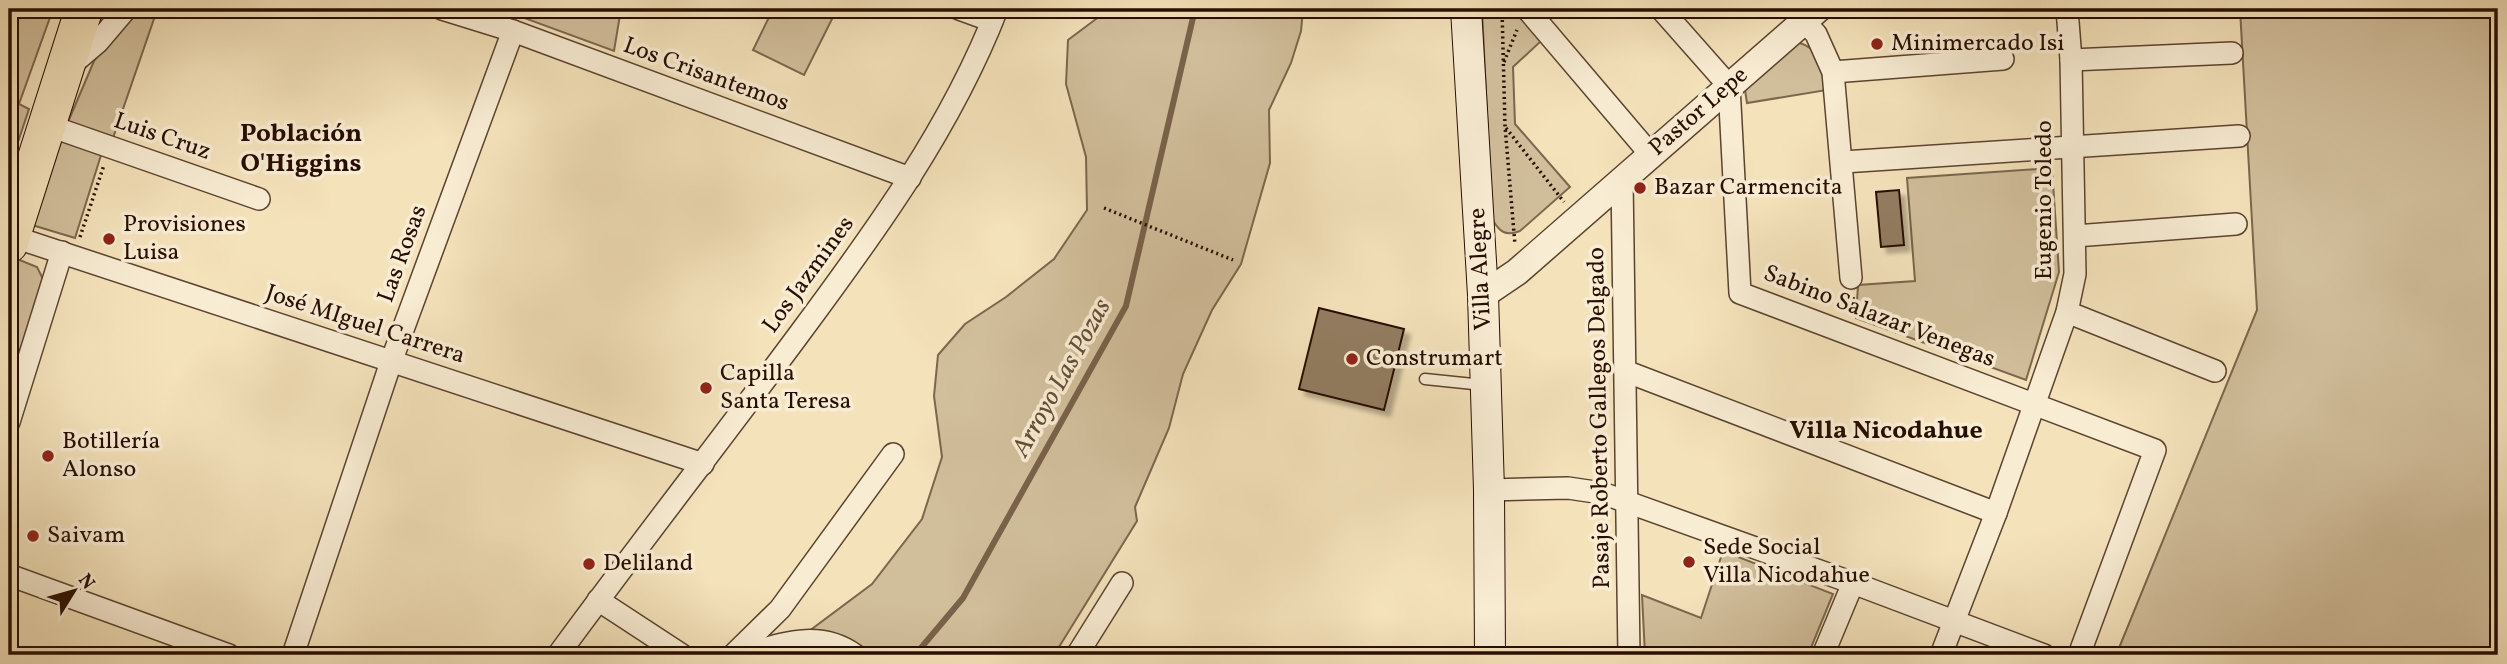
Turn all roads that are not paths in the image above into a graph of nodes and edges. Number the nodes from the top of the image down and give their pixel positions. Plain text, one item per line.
1 (84, 9) edge
2 (126, 9) edge
3 (442, 9) edge
4 (959, 9) edge
5 (1466, 9) edge
6 (1661, 9) edge
7 (2067, 9) edge
8 (1804, 13) edge
9 (1524, 14) edge
10 (994, 15) edge
11 (513, 31) junction
12 (2232, 53) dead end
13 (2003, 60) dead end
14 (2070, 61) junction
15 (64, 71) junction
16 (1833, 72) junction
17 (1729, 86) junction
18 (47, 125) junction
19 (2239, 136) dead end
20 (2072, 148) junction
21 (1651, 155) junction
22 (1843, 162) junction
23 (911, 178) junction
24 (1622, 180) junction
25 (259, 199) dead end
26 (2236, 223) dead end
27 (2075, 236) junction
28 (10, 240) edge
29 (67, 254) junction
30 (1852, 278) road end
31 (1483, 295) junction
32 (2067, 312) junction
33 (391, 362) junction
34 (1625, 371) junction
35 (2215, 371) dead end
36 (1425, 379) dead end
37 (1486, 385) junction
38 (2034, 403) junction
39 (9, 422) edge
40 (893, 454) dead end
41 (703, 464) junction
42 (1489, 490) junction
43 (1628, 504) junction
44 (1996, 513) junction
45 (9, 575) edge
46 (1122, 583) dead end
47 (1853, 583) junction
48 (598, 600) junction
49 (1954, 623) junction
50 (851, 652) edge
51 (1080, 654) edge
52 (229, 655) edge
53 (293, 655) edge
54 (558, 655) edge
55 (682, 655) edge
56 (733, 655) edge
57 (744, 655) edge
58 (1490, 655) edge
59 (1629, 655) edge
60 (1823, 655) edge
61 (1941, 655) edge
62 (2044, 655) edge
63 (2079, 655) edge

1 - 15 highway
2 - 15 street
3 - 11 street, Los Crisantemos
4 - 10 street
5 - 31 main road, Villa Alegre
6 - 17 street
7 - 14 street, Eugenio Toledo
8 - 16 street
8 - 17 street, Pastor Lepe
9 - 21 street
10 - 23 street, Los Jazmines
11 - 23 street, Los Crisantemos
11 - 33 street, Las Rosas
12 - 14 street
13 - 16 street
14 - 20 street, Eugenio Toledo
15 - 18 highway
16 - 22 street
17 - 21 street, Pastor Lepe
17 - 38 street, Sabino Salazar Venegas
18 - 25 street, Luis Cruz
18 - 28 highway
19 - 20 street
20 - 22 street
20 - 27 street, Eugenio Toledo
21 - 24 street, Pastor Lepe
22 - 30 street
23 - 41 street, Los Jazmines
24 - 31 street, Pastor Lepe
24 - 34 street, Pasaje Roberto Gallegos Delgado
26 - 27 street
27 - 32 street, Eugenio Toledo
28 - 29 street, José MIguel Carrera
29 - 33 street, José MIguel Carrera
29 - 39 street
31 - 37 main road, Villa Alegre
32 - 35 street
32 - 38 street, Eugenio Toledo
33 - 41 street, José MIguel Carrera
33 - 53 street, Las Rosas
34 - 43 street, Pasaje Roberto Gallegos Delgado
34 - 44 street
36 - 37 lane
37 - 42 main road, Villa Alegre
38 - 44 street, Eugenio Toledo
38 - 63 street, Sabino Salazar Venegas
40 - 56 street
41 - 48 street, Los Jazmines
42 - 43 street
42 - 58 main road, Villa Alegre
43 - 47 street
43 - 59 street, Pasaje Roberto Gallegos Delgado
44 - 49 street, Eugenio Toledo
45 - 52 street
46 - 51 street
47 - 49 street
47 - 60 street
48 - 54 street, Los Jazmines
48 - 55 street
49 - 61 street, Eugenio Toledo
49 - 62 street
50 - 57 street

